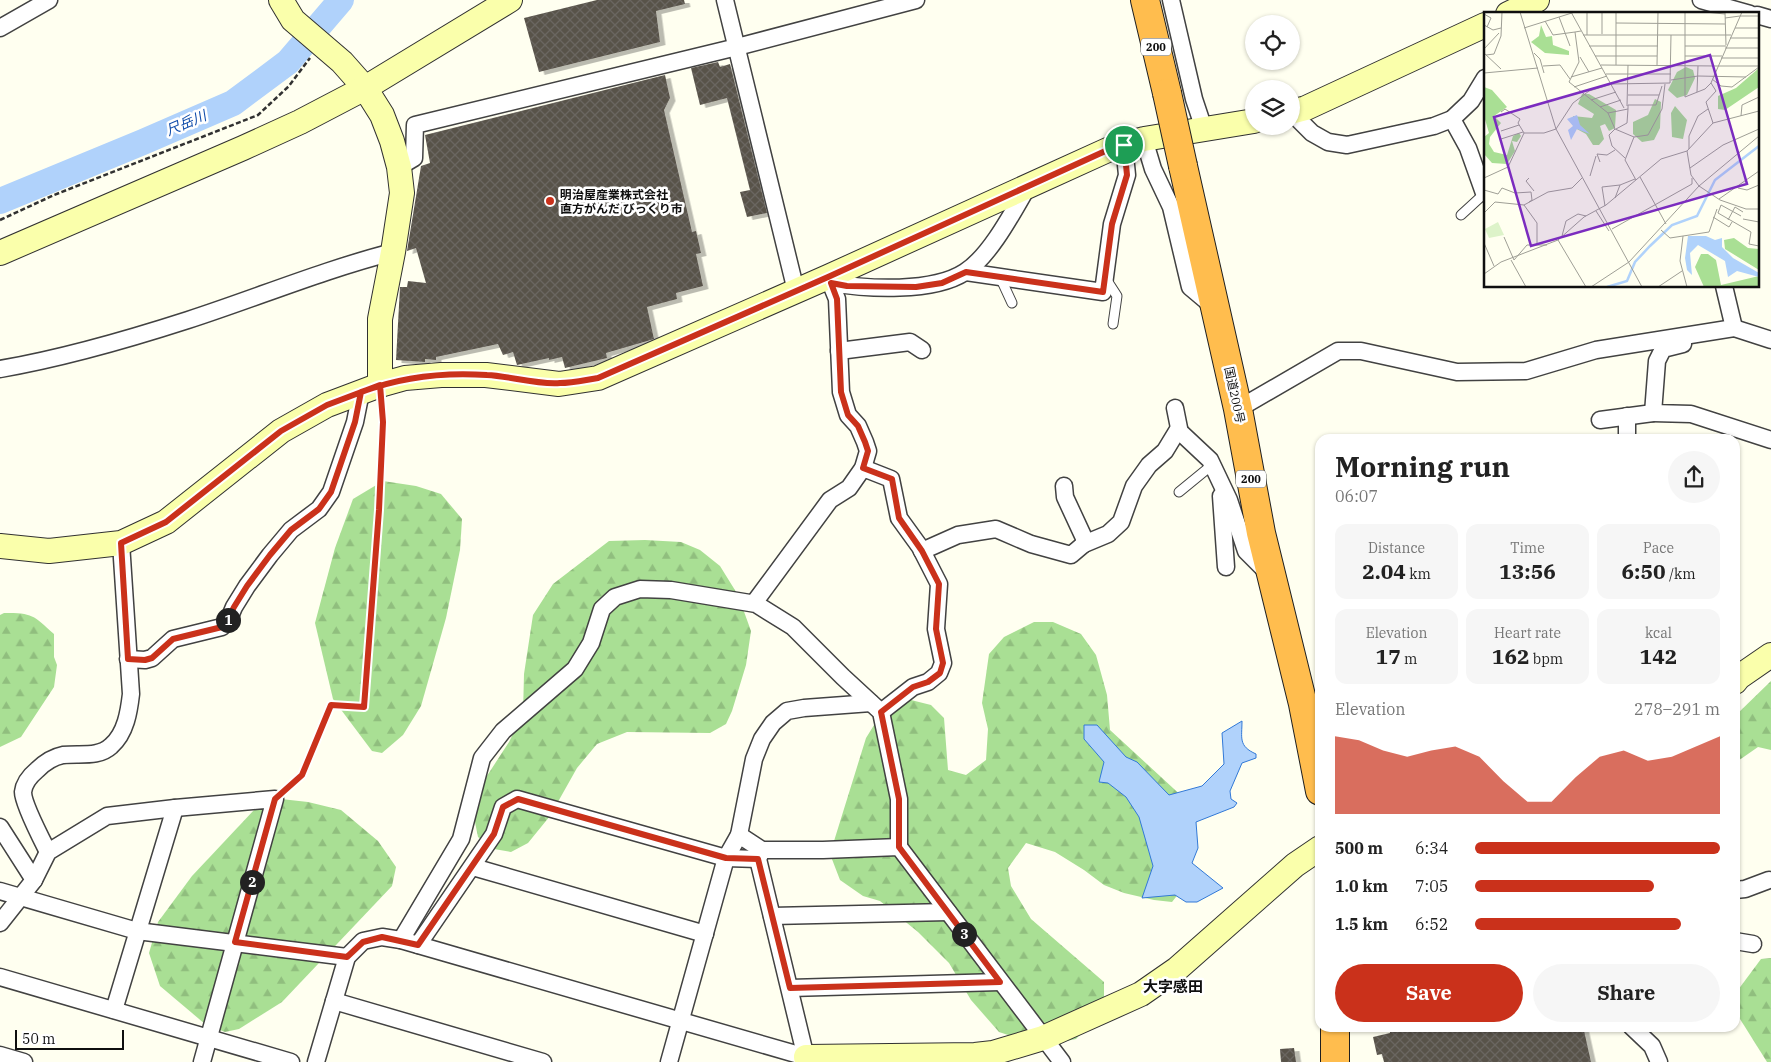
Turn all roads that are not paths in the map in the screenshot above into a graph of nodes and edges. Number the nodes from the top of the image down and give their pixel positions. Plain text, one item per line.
1 (49, 0) edge
2 (281, 0) edge
3 (510, 0) edge
4 (725, 0) edge
5 (916, 0) edge
6 (1145, 0) edge
7 (1171, 0) edge
8 (1537, 0) edge
9 (1701, 0) edge
10 (1720, 10) edge
11 (1513, 12) edge
12 (1735, 12) edge
13 (1758, 16) edge
14 (1771, 19) edge
15 (1484, 25) edge
16 (0, 28) edge
17 (737, 47) junction
18 (1484, 80) edge
19 (365, 88) junction
20 (1300, 110) edge
21 (1452, 119) junction
22 (1300, 121) edge
23 (1245, 122) edge
24 (1204, 129) junction
25 (1134, 142) junction
26 (399, 167) junction
27 (1028, 186) junction
28 (1484, 193) edge
29 (1461, 215) dead end
30 (393, 252) junction
31 (0, 253) edge
32 (966, 272) junction
33 (1000, 277) junction
34 (1105, 277) junction
35 (829, 280) junction
36 (1724, 288) edge
37 (796, 291) junction
38 (1012, 303) dead end
39 (1215, 308) junction
40 (1113, 324) dead end
41 (1734, 328) junction
42 (1771, 340) edge
43 (922, 350) dead end
44 (839, 351) junction
45 (0, 369) edge
46 (371, 388) junction
47 (1175, 408) dead end
48 (1238, 409) junction
49 (1653, 413) junction
50 (1627, 416) junction
51 (1600, 420) dead end
52 (1178, 430) junction
53 (1627, 434) edge
54 (1771, 440) edge
55 (1212, 464) junction
56 (863, 468) junction
57 (1221, 484) junction
58 (1064, 486) dead end
59 (1179, 492) dead end
60 (121, 543) junction
61 (1084, 544) junction
62 (0, 546) edge
63 (922, 551) junction
64 (1226, 567) dead end
65 (1272, 578) junction
66 (754, 603) junction
67 (1771, 655) edge
68 (128, 659) junction
69 (1740, 676) edge
70 (876, 708) junction
71 (1315, 766) edge
72 (174, 808) junction
73 (0, 827) edge
74 (739, 835) junction
75 (899, 847) junction
76 (1315, 851) edge
77 (48, 852) junction
78 (760, 855) junction
79 (726, 858) junction
80 (473, 867) junction
81 (34, 880) junction
82 (1769, 880) dead end
83 (1740, 890) edge
84 (0, 891) edge
85 (20, 898) junction
86 (948, 912) junction
87 (772, 916) junction
88 (0, 923) edge
89 (137, 931) junction
90 (705, 934) junction
91 (401, 940) junction
92 (235, 942) junction
93 (1740, 942) edge
94 (1753, 944) dead end
95 (418, 945) junction
96 (347, 957) junction
97 (0, 976) edge
98 (1000, 982) junction
99 (790, 988) junction
100 (334, 1001) junction
101 (114, 1010) junction
102 (680, 1022) junction
103 (1335, 1032) edge
104 (1637, 1032) edge
105 (209, 1038) junction
106 (1043, 1038) junction
107 (0, 1055) edge
108 (807, 1059) edge
109 (24, 1062) edge
110 (202, 1062) edge
111 (291, 1062) edge
112 (316, 1062) edge
113 (543, 1062) edge
114 (669, 1062) edge
115 (1062, 1062) edge
116 (1335, 1062) edge
117 (1659, 1062) edge

1 - 16 street
2 - 19 street
3 - 19 street
4 - 17 street
5 - 17 street
6 - 39 highway, 国道200号 / 200, bridge
7 - 24 street
8 - 11 street
9 - 10 street
10 - 12 street
13 - 14 street
15 - 20 street
17 - 26 street
17 - 37 street
18 - 21 street
19 - 26 street
19 - 31 street
21 - 22 street
21 - 28 street
23 - 24 street
24 - 25 street
25 - 27 street
25 - 34 street
25 - 39 street
26 - 30 street
27 - 32 street
27 - 35 street
28 - 29 lane
30 - 45 street
30 - 46 street
32 - 33 street
32 - 35 street
33 - 34 street
33 - 38 lane
34 - 40 lane
35 - 37 street
35 - 44 street
36 - 41 street
37 - 46 street
39 - 48 highway, 国道200号 / 200
41 - 42 street
41 - 48 street
41 - 49 street
43 - 44 street
44 - 56 street
46 - 60 street
46 - 68 street
47 - 52 street
48 - 65 highway, 国道200号 / 200
49 - 50 street
49 - 54 street
50 - 51 street
50 - 53 street
52 - 55 street
52 - 61 street
55 - 57 street
55 - 59 lane
56 - 63 street
56 - 66 street
57 - 64 street
57 - 65 street
58 - 61 street
60 - 62 street
60 - 68 street
61 - 63 street
63 - 70 street
65 - 71 highway, 国道200号 / 200
66 - 70 street
66 - 91 street
67 - 69 street
68 - 77 street
70 - 74 street
70 - 75 street
72 - 77 street
72 - 89 street
72 - 92 street
73 - 81 street
74 - 78 street
74 - 79 street
75 - 78 street
75 - 86 street
76 - 106 street
77 - 81 street
78 - 79 street
78 - 87 street
79 - 80 street
79 - 90 street
80 - 90 street
80 - 95 street
81 - 85 street
82 - 83 street
84 - 85 street
85 - 88 street
85 - 89 street
86 - 87 street
86 - 98 street
87 - 99 street
89 - 92 street
89 - 101 street
90 - 102 street
91 - 95 street
91 - 96 street
92 - 96 street
92 - 105 street
93 - 94 street
95 - 102 street
96 - 100 street
97 - 101 street
98 - 99 street
98 - 106 street
99 - 108 street
100 - 112 street
100 - 113 street
101 - 105 street
102 - 108 street
102 - 114 street
103 - 116 highway
104 - 117 street
105 - 110 street
105 - 111 street
106 - 108 street
106 - 115 street
107 - 109 street

